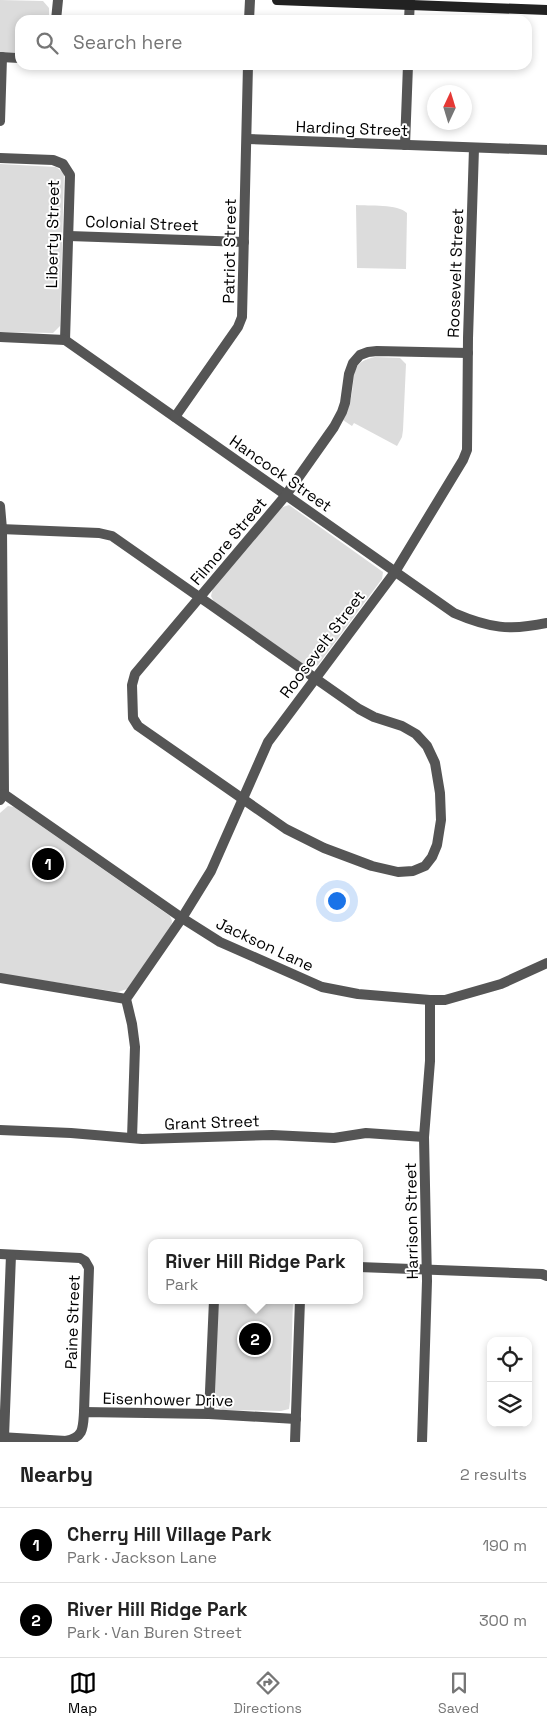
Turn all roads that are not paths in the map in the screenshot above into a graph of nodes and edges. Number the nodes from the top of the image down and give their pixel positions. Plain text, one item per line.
1 (58, 0) edge
2 (250, 0) edge
3 (277, 0) edge
4 (410, 2) edge
5 (547, 10) edge
6 (56, 15) edge
7 (250, 15) edge
8 (409, 15) edge
9 (1, 57) edge
10 (15, 58) edge
11 (248, 70) edge
12 (408, 70) edge
13 (0, 121) edge
14 (247, 139) junction
15 (405, 145) junction
16 (474, 148) junction
17 (547, 150) edge
18 (0, 158) edge
19 (69, 236) junction
20 (244, 242) junction
21 (0, 338) edge
22 (65, 340) junction
23 (468, 353) junction
24 (175, 417) junction
25 (286, 495) junction
26 (0, 506) edge
27 (1, 529) edge
28 (395, 572) junction
29 (200, 597) junction
30 (547, 623) edge
31 (1, 656) edge
32 (315, 678) junction
33 (2, 797) edge
34 (243, 798) junction
35 (182, 918) junction
36 (547, 963) edge
37 (0, 978) edge
38 (126, 999) junction
39 (430, 1000) junction
40 (0, 1130) edge
41 (424, 1137) junction
42 (132, 1138) junction
43 (0, 1254) edge
44 (11, 1255) junction
45 (363, 1267) edge
46 (426, 1270) junction
47 (547, 1276) edge
48 (214, 1304) edge
49 (300, 1304) edge
50 (84, 1412) junction
51 (209, 1414) junction
52 (296, 1419) junction
53 (2, 1437) edge
54 (295, 1442) edge
55 (422, 1442) edge

1 - 6 street
2 - 7 street
3 - 4 main road
4 - 5 main road
4 - 8 street
9 - 10 street
9 - 13 street
11 - 14 street, Patriot Street
12 - 15 street
14 - 15 street, Harding Street
14 - 20 street, Patriot Street
15 - 16 street, Harding Street
16 - 17 street, Harding Street
16 - 23 street, Roosevelt Street
18 - 19 street, Liberty Street
19 - 20 street, Colonial Street
19 - 22 street, Liberty Street
20 - 24 street, Patriot Street
21 - 22 street
22 - 24 street, Hancock Street
23 - 25 street, Filmore Street
23 - 28 street, Roosevelt Street
24 - 25 street, Hancock Street
25 - 28 street, Hancock Street
25 - 29 street, Filmore Street
26 - 27 street
27 - 29 street
27 - 31 street
28 - 30 street, Hancock Street
28 - 32 street, Roosevelt Street
29 - 32 street
29 - 34 street, Filmore Street
31 - 33 street
32 - 34 street, Roosevelt Street
32 - 34 street
33 - 35 street, Jackson Lane
34 - 35 street, Roosevelt Street
35 - 38 street, Roosevelt Street
35 - 39 street, Jackson Lane
36 - 39 street, Jackson Lane
37 - 38 street
38 - 42 street
39 - 41 street, Harrison Street
40 - 42 street, Grant Street
41 - 42 street, Grant Street
41 - 46 street, Harrison Street
43 - 44 street, Paine Street
44 - 50 street, Paine Street
44 - 53 street
45 - 46 street
46 - 47 street
46 - 55 street, Harrison Street
48 - 51 street
49 - 52 street
50 - 51 street, Eisenhower Drive
50 - 53 street, Eisenhower Drive
51 - 52 street, Eisenhower Drive
52 - 54 street

